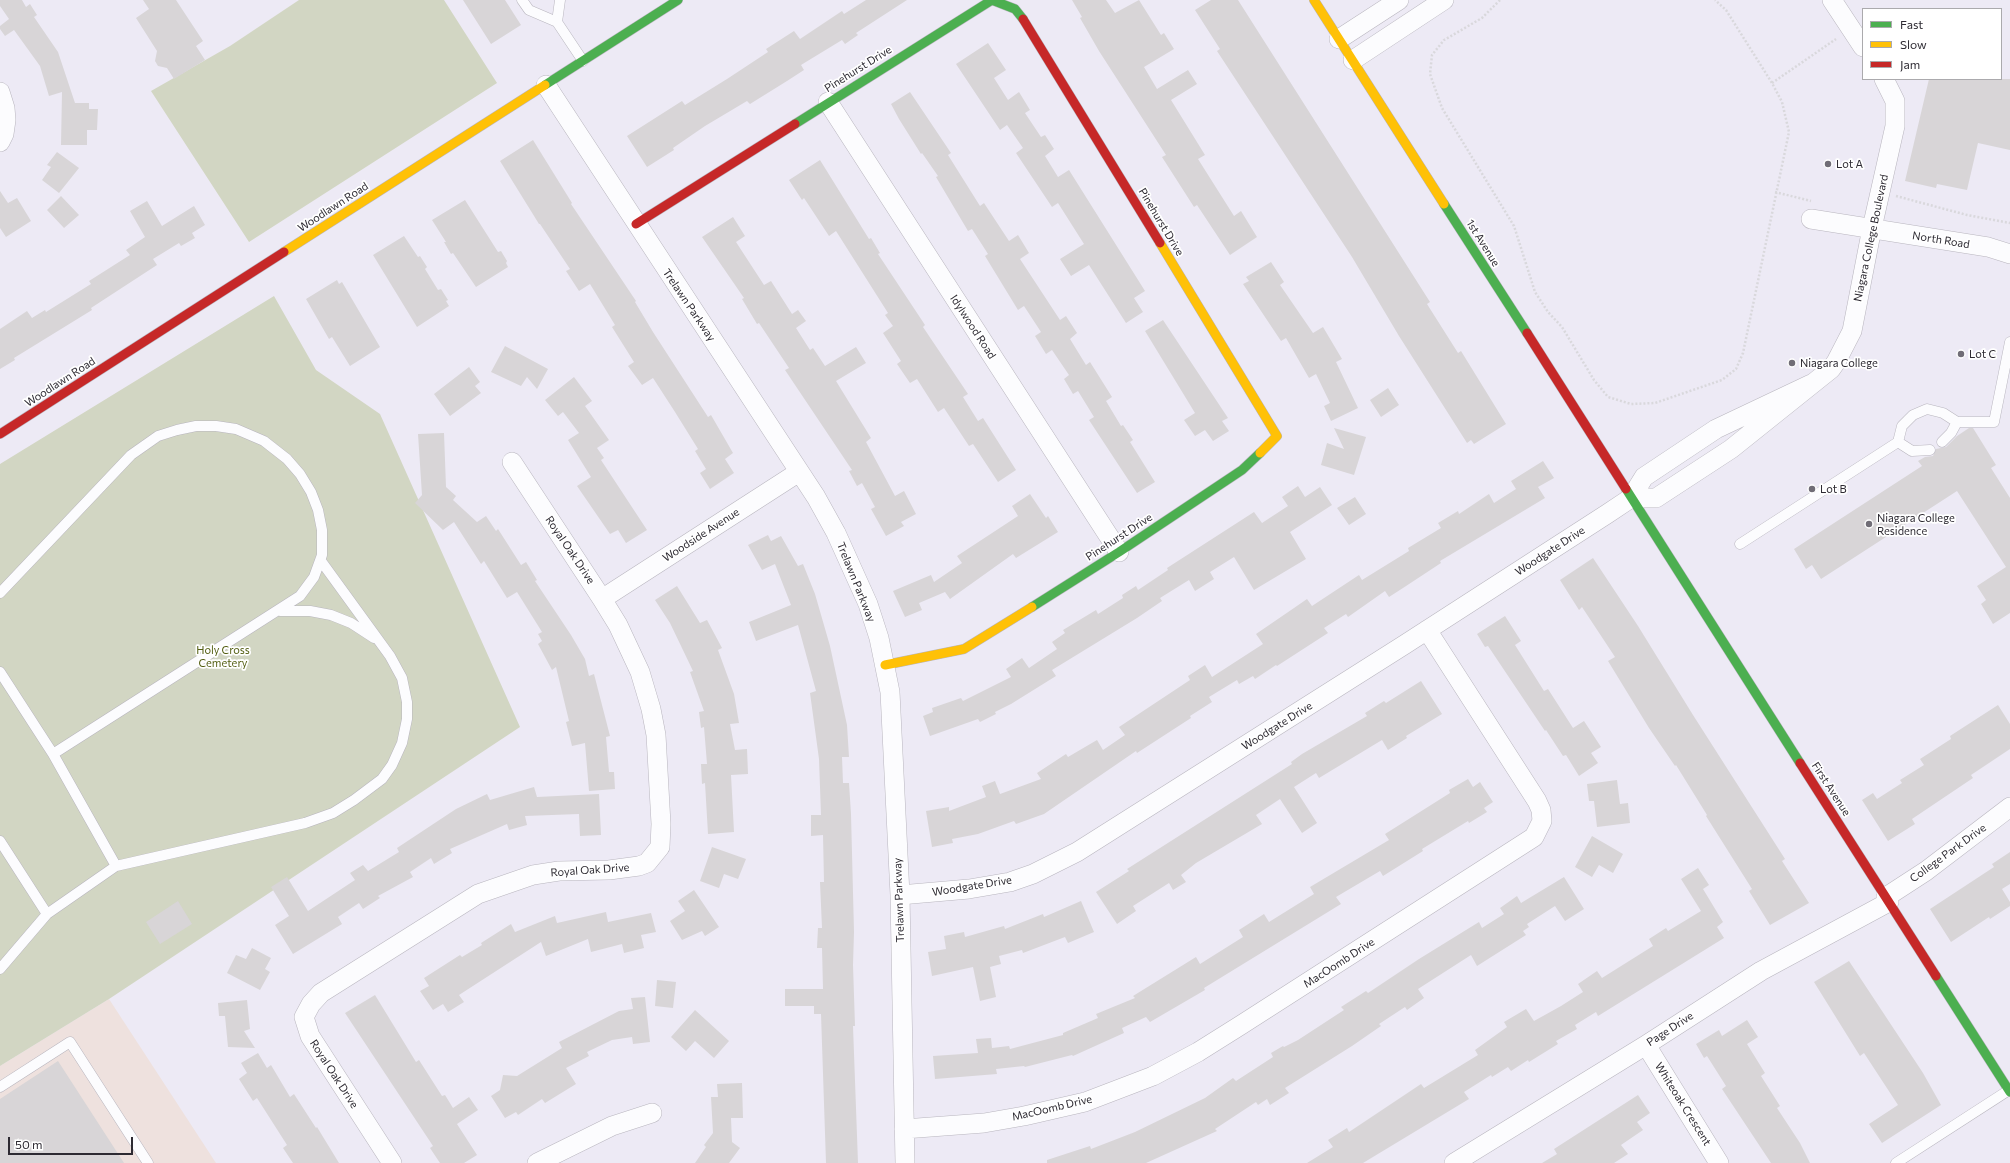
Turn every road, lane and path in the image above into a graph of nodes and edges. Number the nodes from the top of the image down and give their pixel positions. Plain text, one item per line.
1 (522, 0) edge
2 (560, 0) edge
3 (678, 0) edge
4 (1314, 0) edge
5 (1399, 0) edge
6 (1444, 0) edge
7 (1500, 0) edge
8 (1714, 0) edge
9 (1832, 0) edge
10 (557, 22) junction
11 (1851, 29) junction
12 (1339, 39) junction
13 (1862, 46) edge
14 (1353, 60) junction
15 (583, 61) junction
16 (1884, 80) edge
17 (1772, 83) junction
18 (546, 85) junction
19 (0, 92) edge
20 (828, 102) junction
21 (0, 142) edge
22 (1812, 219) dead end
23 (636, 224) junction
24 (1872, 228) junction
25 (2010, 254) edge
26 (2010, 342) edge
27 (1957, 422) junction
28 (0, 434) edge
29 (1898, 442) junction
30 (1942, 442) dead end
31 (1930, 450) dead end
32 (512, 462) dead end
33 (799, 472) junction
34 (1631, 498) junction
35 (1740, 544) dead end
36 (1119, 552) junction
37 (321, 561) junction
38 (0, 593) edge
39 (602, 599) junction
40 (278, 611) junction
41 (1427, 630) junction
42 (385, 649) junction
43 (885, 665) junction
44 (0, 672) edge
45 (53, 754) junction
46 (2010, 807) edge
47 (0, 841) edge
48 (116, 866) junction
49 (900, 895) junction
50 (1887, 899) junction
51 (47, 914) junction
52 (0, 969) edge
53 (1646, 1045) junction
54 (0, 1087) edge
55 (2009, 1091) edge
56 (652, 1113) dead end
57 (904, 1129) junction
58 (148, 1163) edge
59 (392, 1163) edge
60 (537, 1163) edge
61 (905, 1163) edge
62 (1454, 1163) edge
63 (1719, 1163) edge
64 (1896, 1163) edge

1 - 10 lane
2 - 10 lane
3 - 15 street, Woodlawn Road
4 - 12 street, 1st Avenue
5 - 12 street
6 - 14 street
7 - 17 path
8 - 17 path
9 - 11 street
10 - 15 lane
11 - 13 street
11 - 17 path
12 - 14 street, 1st Avenue
14 - 34 street, 1st Avenue
15 - 18 street, Woodlawn Road
16 - 24 street, Niagara College Boulevard
18 - 23 street, Trelawn Parkway
18 - 28 street, Woodlawn Road
19 - 21 street
20 - 23 street, Pinehurst Drive
20 - 36 street, Idylwood Road
20 - 36 street, Pinehurst Drive
22 - 24 street, North Road
23 - 33 street, Trelawn Parkway
24 - 25 street, North Road
24 - 34 street, Niagara College Boulevard
26 - 27 lane
27 - 29 lane
27 - 30 lane
29 - 31 lane
29 - 35 lane
32 - 39 street, Royal Oak Drive
33 - 39 street, Woodside Avenue
33 - 43 street, Trelawn Parkway
34 - 41 street, Woodgate Drive
34 - 50 street, First Avenue
36 - 43 street, Pinehurst Drive
37 - 38 lane
37 - 40 lane
37 - 42 lane
39 - 59 street, Royal Oak Drive
40 - 42 lane
40 - 45 lane
41 - 49 street, Woodgate Drive
41 - 57 street, MacOomb Drive
42 - 48 lane
43 - 49 street, Trelawn Parkway
44 - 45 lane
45 - 48 lane
46 - 50 street, College Park Drive
47 - 51 lane
48 - 51 lane
49 - 57 street, Trelawn Parkway
50 - 53 street, Page Drive
50 - 55 street, First Avenue
51 - 52 lane
53 - 62 street, Page Drive
53 - 63 street, Whiteoak Crescent
54 - 58 lane
55 - 64 lane
56 - 60 street
57 - 61 street, Trelawn Parkway

